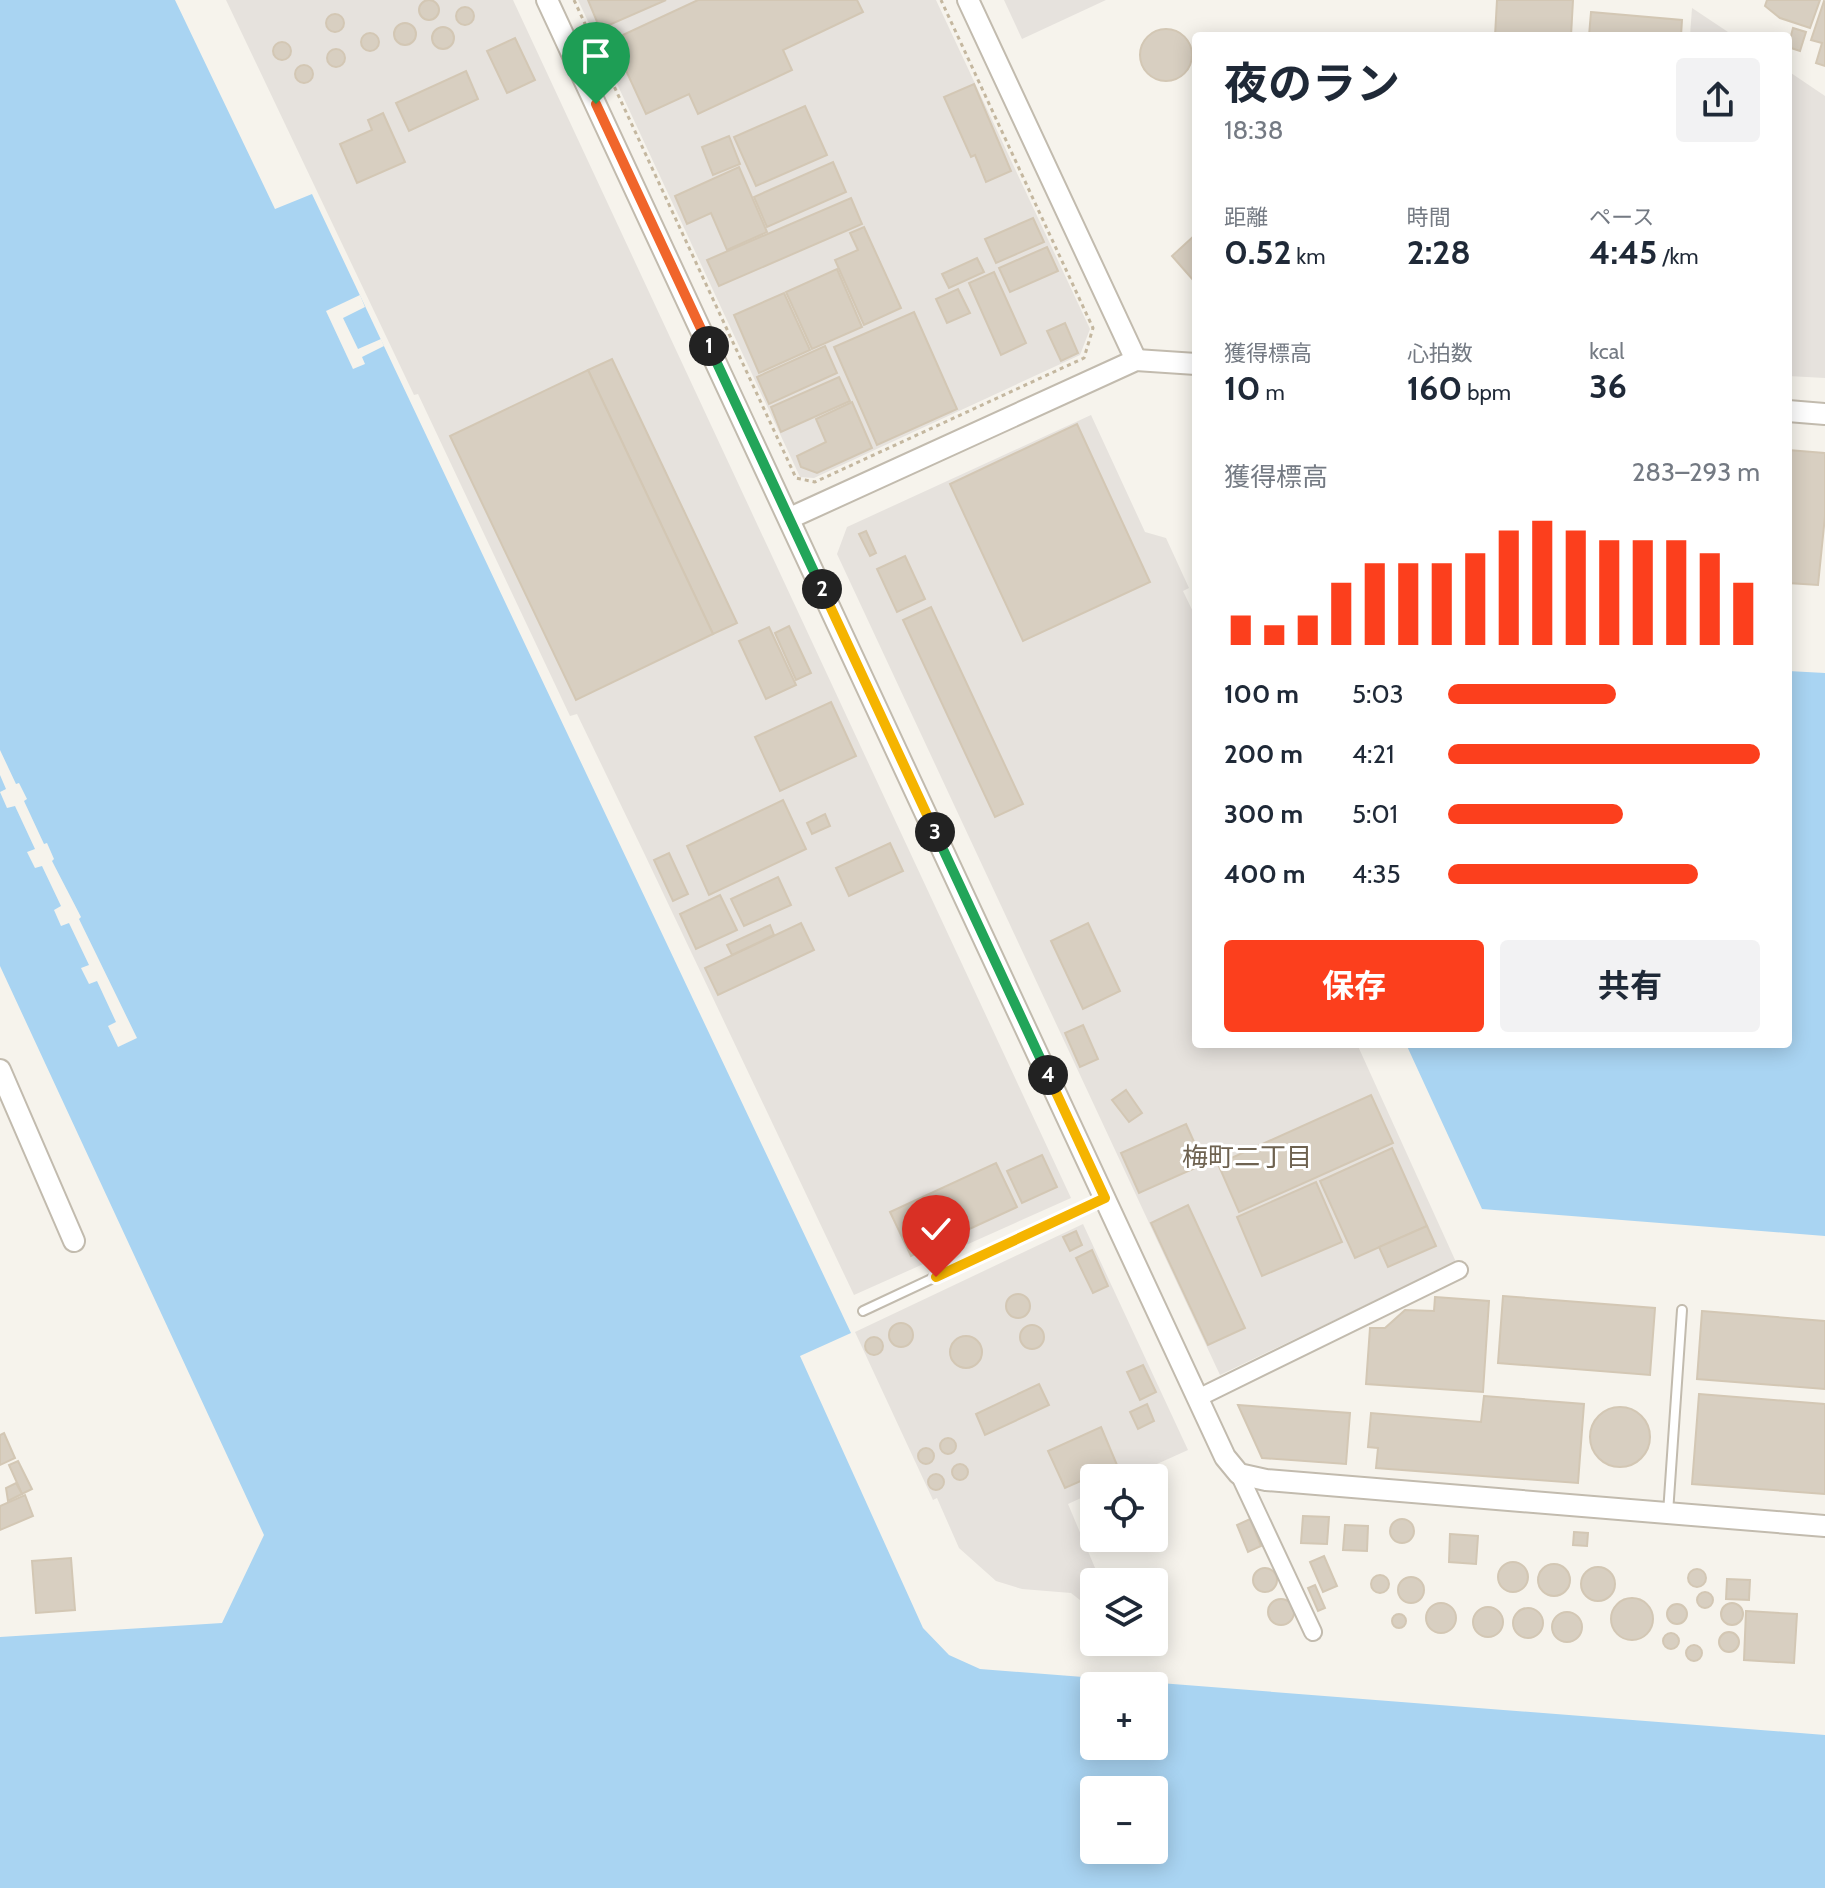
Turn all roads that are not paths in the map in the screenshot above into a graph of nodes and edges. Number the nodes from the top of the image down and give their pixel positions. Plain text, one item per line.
1 (547, 0) edge
2 (968, 0) edge
3 (1136, 360) junction
4 (1192, 364) edge
5 (1792, 411) edge
6 (1825, 414) edge
7 (790, 518) junction
8 (2, 1078) edge
9 (1105, 1198) junction
10 (74, 1241) dead end
11 (1459, 1270) dead end
12 (1682, 1310) dead end
13 (863, 1311) dead end
14 (1198, 1398) junction
15 (1239, 1474) junction
16 (1668, 1514) junction
17 (1825, 1526) edge
18 (1313, 1632) dead end

1 - 7 street
2 - 3 street
3 - 4 street
3 - 7 street
5 - 6 street
7 - 9 street
8 - 10 street
9 - 13 lane
9 - 14 street
11 - 14 street
12 - 16 lane
14 - 15 street
15 - 16 street
15 - 18 street
16 - 17 street

